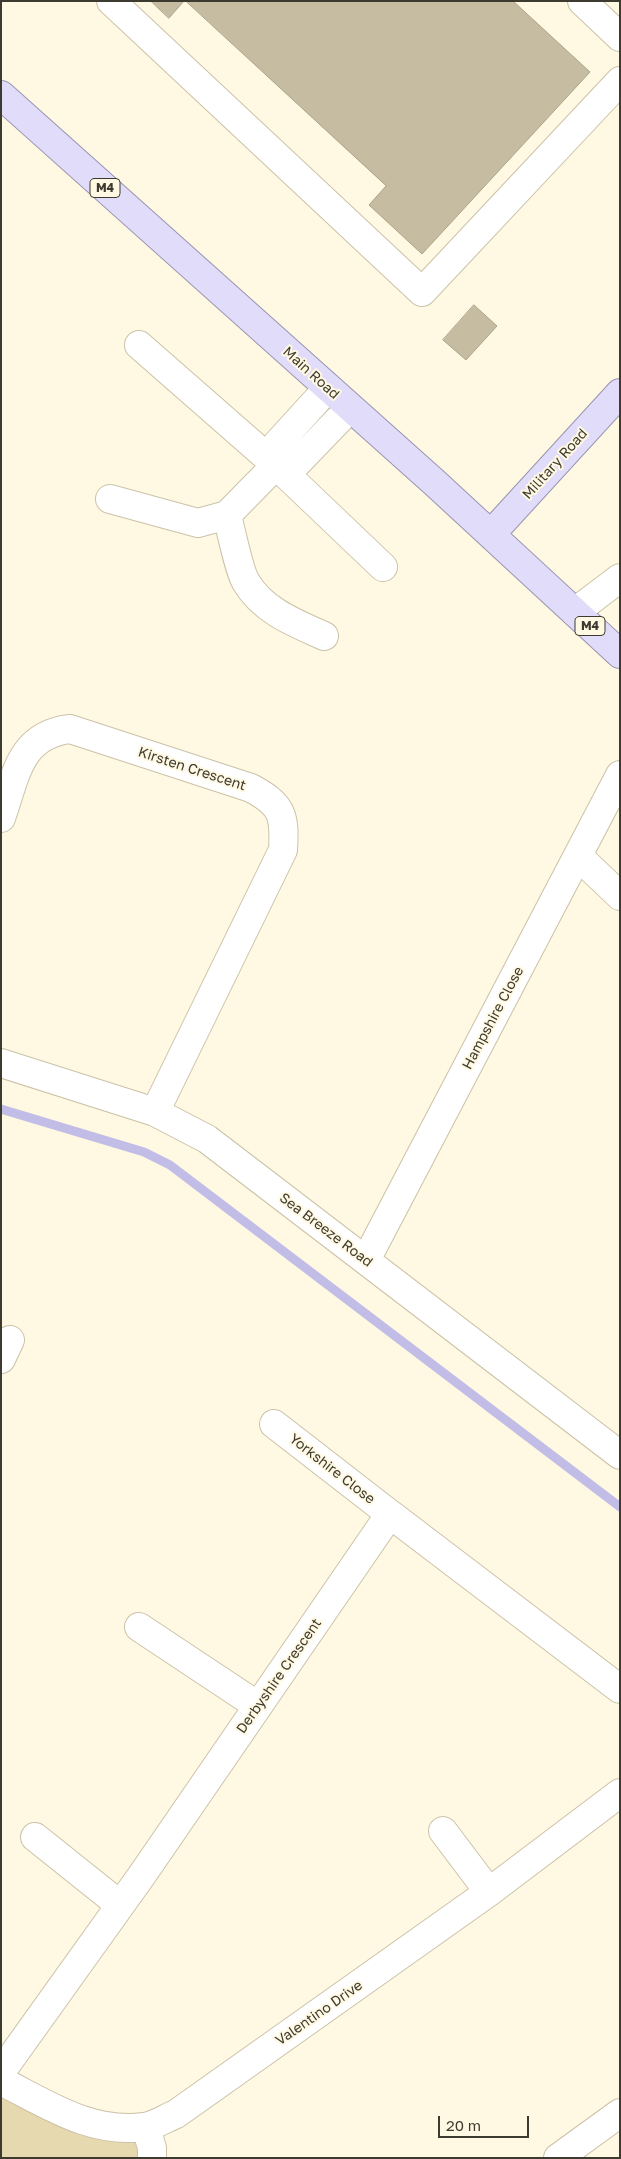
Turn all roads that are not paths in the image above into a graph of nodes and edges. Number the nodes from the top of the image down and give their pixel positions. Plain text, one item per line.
1 (111, 1) edge
2 (582, 1) edge
3 (620, 37) edge
4 (620, 81) edge
5 (1, 95) edge
6 (139, 345) dead end
7 (328, 388) junction
8 (619, 397) edge
9 (350, 408) junction
10 (276, 465) junction
11 (110, 499) dead end
12 (227, 515) junction
13 (491, 534) junction
14 (383, 567) dead end
15 (620, 578) edge
16 (574, 612) junction
17 (324, 636) dead end
18 (620, 654) edge
19 (620, 775) edge
20 (1, 818) edge
21 (578, 856) junction
22 (620, 896) edge
23 (1, 1063) edge
24 (155, 1112) junction
25 (366, 1260) junction
26 (274, 1424) dead end
27 (620, 1455) edge
28 (390, 1514) junction
29 (139, 1627) dead end
30 (620, 1689) edge
31 (258, 1706) junction
32 (620, 1793) edge
33 (443, 1831) dead end
34 (35, 1837) dead end
35 (489, 1892) junction
36 (120, 1905) junction
37 (1, 2072) edge
38 (1, 2081) edge
39 (620, 2113) edge
40 (146, 2127) junction
41 (152, 2158) edge
42 (558, 2158) edge

1 - 4 street
2 - 3 street
5 - 7 main road, Main Road / M4
6 - 10 street
7 - 9 main road, Main Road / M4
7 - 10 street
8 - 13 main road, Military Road
9 - 10 street
9 - 13 main road, Main Road / M4
10 - 12 street
10 - 14 street
11 - 12 street
12 - 17 street
13 - 16 main road, Main Road / M4
15 - 16 street
16 - 18 main road, Main Road / M4
19 - 21 street, Hampshire Close
20 - 24 street, Kirsten Crescent
21 - 22 street
21 - 25 street, Hampshire Close
23 - 24 street, Sea Breeze Road
24 - 25 street, Sea Breeze Road
25 - 27 street, Sea Breeze Road
26 - 28 street, Yorkshire Close
28 - 30 street
28 - 31 street, Derbyshire Crescent
29 - 31 street
31 - 36 street, Derbyshire Crescent
32 - 35 street, Valentino Drive
33 - 35 street
34 - 36 street
35 - 40 street, Valentino Drive
36 - 37 street, Derbyshire Crescent
38 - 40 street, Valentino Drive
39 - 42 street
40 - 41 street

